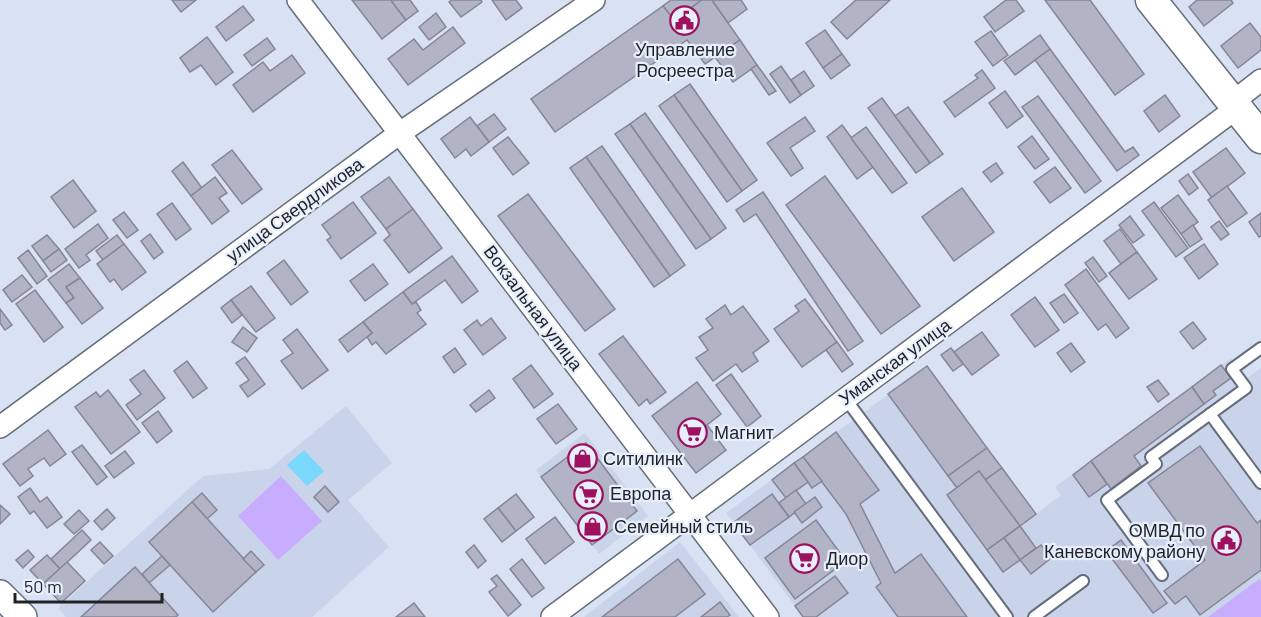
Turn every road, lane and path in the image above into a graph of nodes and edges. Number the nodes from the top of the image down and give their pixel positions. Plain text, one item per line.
1 (297, 0) edge
2 (594, 0) edge
3 (1151, 0) edge
4 (1261, 80) edge
5 (1236, 104) junction
6 (400, 133) junction
7 (1261, 138) edge
8 (1261, 348) edge
9 (845, 398) junction
10 (1210, 414) junction
11 (0, 427) edge
12 (1261, 483) edge
13 (690, 513) junction
14 (1162, 575) dead end
15 (1083, 581) dead end
16 (0, 594) edge
17 (23, 617) edge
18 (552, 617) edge
19 (768, 617) edge
20 (1007, 617) edge
21 (1034, 617) edge

1 - 6 street, Вокзальная улица
2 - 6 street, улица Свердликова
3 - 5 main road
4 - 5 street, Уманская улица
5 - 7 main road
5 - 9 street, Уманская улица
6 - 11 street, улица Свердликова
6 - 13 street, Вокзальная улица
8 - 10 lane
9 - 13 street, Уманская улица
9 - 20 lane
10 - 12 lane
10 - 14 lane
13 - 18 street, Уманская улица
13 - 19 street, Вокзальная улица
15 - 21 lane
16 - 17 street

